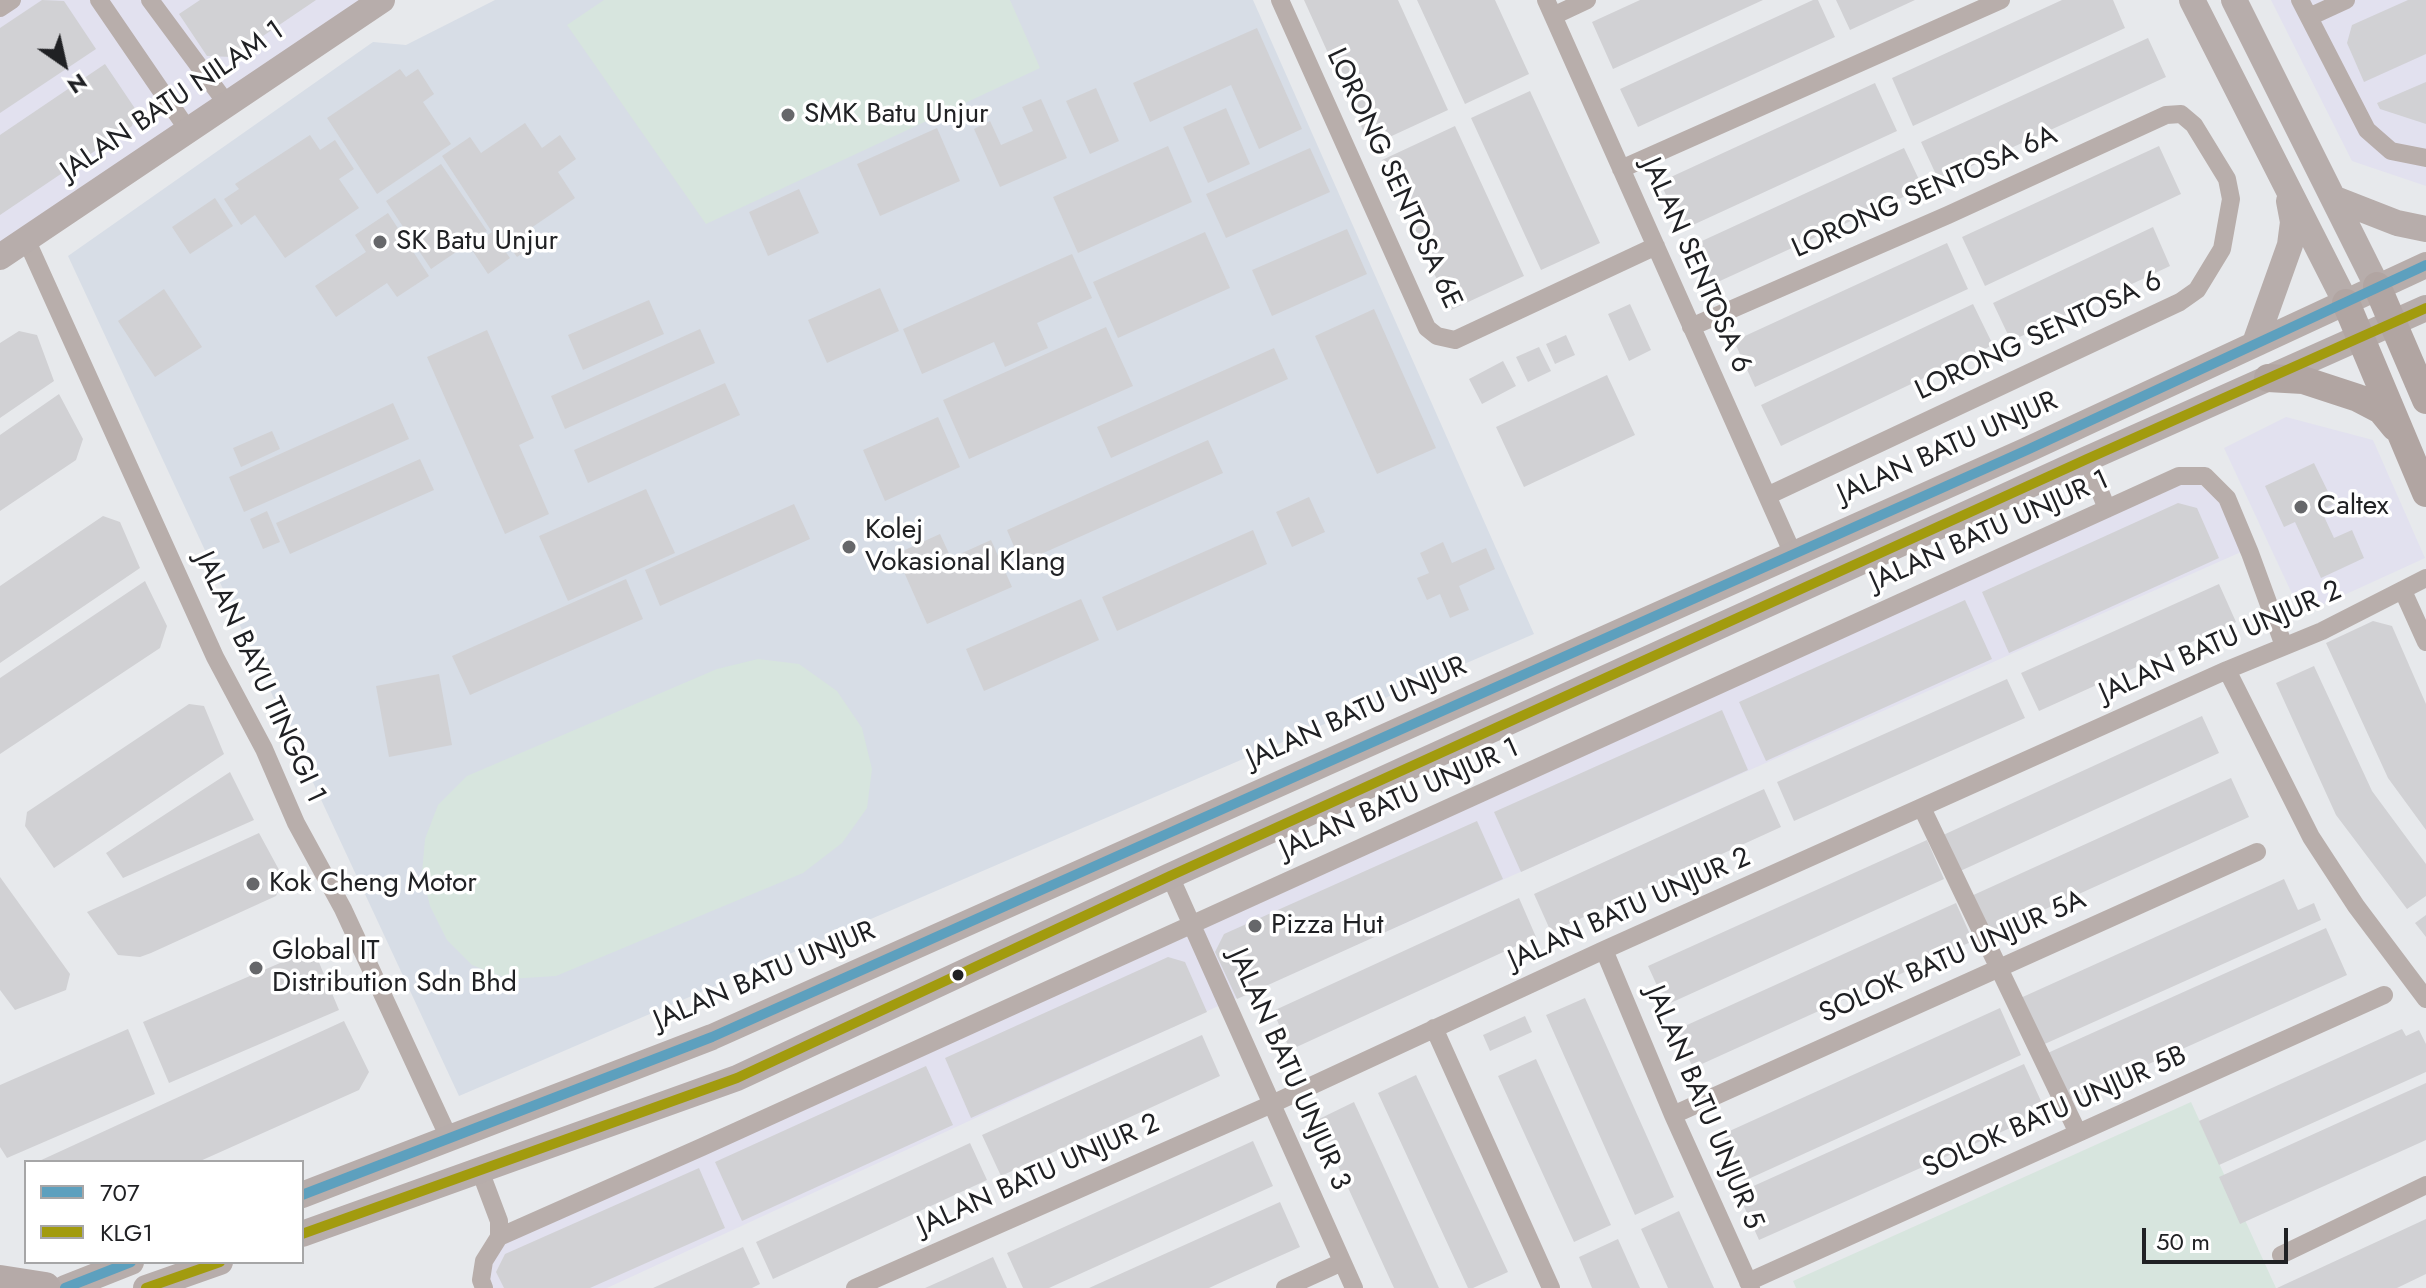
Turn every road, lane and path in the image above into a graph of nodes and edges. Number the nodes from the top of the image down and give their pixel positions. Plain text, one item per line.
1 (12, 0) edge
2 (99, 0) edge
3 (150, 0) edge
4 (382, 0) edge
5 (1280, 0) edge
6 (1587, 0) edge
7 (2001, 0) edge
8 (2192, 0) edge
9 (2234, 0) edge
10 (2346, 0) edge
11 (0, 8) edge
12 (1549, 8) edge
13 (2304, 8) edge
14 (227, 104) junction
15 (2181, 114) joint
16 (188, 130) junction
17 (2426, 158) edge
18 (1621, 169) junction
19 (2284, 181) junction
20 (2333, 198) junction
21 (2426, 229) edge
22 (26, 239) junction
23 (1656, 246) junction
24 (0, 257) edge
25 (2426, 265) edge
26 (2377, 286) junction
27 (2346, 303) junction
28 (2426, 308) edge
29 (2392, 322) junction
30 (1691, 327) junction
31 (2361, 336) junction
32 (2255, 343) junction
33 (2268, 378) junction
34 (2426, 400) edge
35 (2403, 437) junction
36 (2087, 459) junction
37 (2426, 493) edge
38 (1767, 496) junction
39 (2107, 509) junction
40 (1793, 554) junction
41 (2426, 578) edge
42 (2403, 591) junction
43 (2426, 642) edge
44 (2284, 646) junction
45 (2227, 670) junction
46 (1922, 808) junction
47 (2257, 852) dead end
48 (1119, 856) junction
49 (1170, 876) junction
50 (1193, 925) junction
51 (1604, 950) junction
52 (1999, 969) junction
53 (2384, 995) dead end
54 (2426, 999) edge
55 (1434, 1028) junction
56 (1272, 1104) junction
57 (1673, 1115) junction
58 (2078, 1133) junction
59 (449, 1138) junction
60 (479, 1168) junction
61 (2426, 1185) edge
62 (304, 1194) edge
63 (304, 1233) edge
64 (499, 1237) junction
65 (2281, 1255) dead end
66 (1342, 1262) junction
67 (126, 1264) edge
68 (214, 1264) edge
69 (0, 1281) edge
70 (1749, 1285) edge
71 (45, 1288) edge
72 (65, 1288) edge
73 (146, 1288) edge
74 (484, 1288) edge
75 (855, 1288) edge
76 (1285, 1288) edge
77 (1354, 1288) edge
78 (1551, 1288) edge

1 - 11 street
2 - 16 street
3 - 14 street
4 - 14 main road, JALAN BATU NILAM 1
5 - 23 street, LORONG SENTOSA 6E
6 - 12 street
7 - 18 street
8 - 19 main road
9 - 20 main road
10 - 13 street
12 - 18 street, JALAN SENTOSA 6
13 - 17 street
14 - 16 main road, JALAN BATU NILAM 1
15 - 30 street, LORONG SENTOSA 6A
15 - 38 street, LORONG SENTOSA 6
16 - 22 main road, JALAN BATU NILAM 1
18 - 23 street, JALAN SENTOSA 6
19 - 27 main road
19 - 32 main road
20 - 21 main road
20 - 26 main road
22 - 24 main road, JALAN BATU NILAM 1
22 - 59 street, JALAN BAYU TINGGI 1
23 - 30 street, JALAN SENTOSA 6
25 - 26 main road, JALAN BATU UNJUR
26 - 27 main road, JALAN BATU UNJUR
26 - 29 main road
27 - 31 main road
27 - 32 main road, JALAN BATU UNJUR
28 - 29 main road
29 - 31 main road
29 - 34 main road
30 - 38 street, JALAN SENTOSA 6
31 - 33 main road
31 - 35 main road
32 - 40 main road, JALAN BATU UNJUR
33 - 35 main road
33 - 36 main road
35 - 37 main road
36 - 39 street
36 - 49 main road
38 - 40 street, JALAN SENTOSA 6
39 - 44 street, JALAN BATU UNJUR 1
39 - 50 street, JALAN BATU UNJUR 1
40 - 48 main road, JALAN BATU UNJUR
41 - 42 street, JALAN BATU UNJUR 2
42 - 43 street
42 - 44 street, JALAN BATU UNJUR 2
44 - 45 street, JALAN BATU UNJUR 2
45 - 46 street, JALAN BATU UNJUR 2
45 - 54 street
46 - 51 street, JALAN BATU UNJUR 2
46 - 52 street
47 - 52 street, SOLOK BATU UNJUR 5A
48 - 49 main road
48 - 59 main road, JALAN BATU UNJUR
49 - 50 street, JALAN BATU UNJUR 3
49 - 60 main road
50 - 56 street, JALAN BATU UNJUR 3
50 - 64 street, JALAN BATU UNJUR 1
51 - 55 street, JALAN BATU UNJUR 2
51 - 57 street, JALAN BATU UNJUR 5
52 - 57 street, SOLOK BATU UNJUR 5A
52 - 58 street
53 - 58 street, SOLOK BATU UNJUR 5B
55 - 56 street, JALAN BATU UNJUR 2
55 - 78 street
56 - 66 street, JALAN BATU UNJUR 3
56 - 75 street, JALAN BATU UNJUR 2
57 - 70 street, JALAN BATU UNJUR 5
58 - 70 street, SOLOK BATU UNJUR 5B
59 - 62 main road, JALAN BATU UNJUR
60 - 63 main road
60 - 64 street
61 - 65 street
64 - 74 street
66 - 76 street
66 - 77 street, JALAN BATU UNJUR 3
67 - 72 main road
68 - 73 main road
69 - 71 highway

